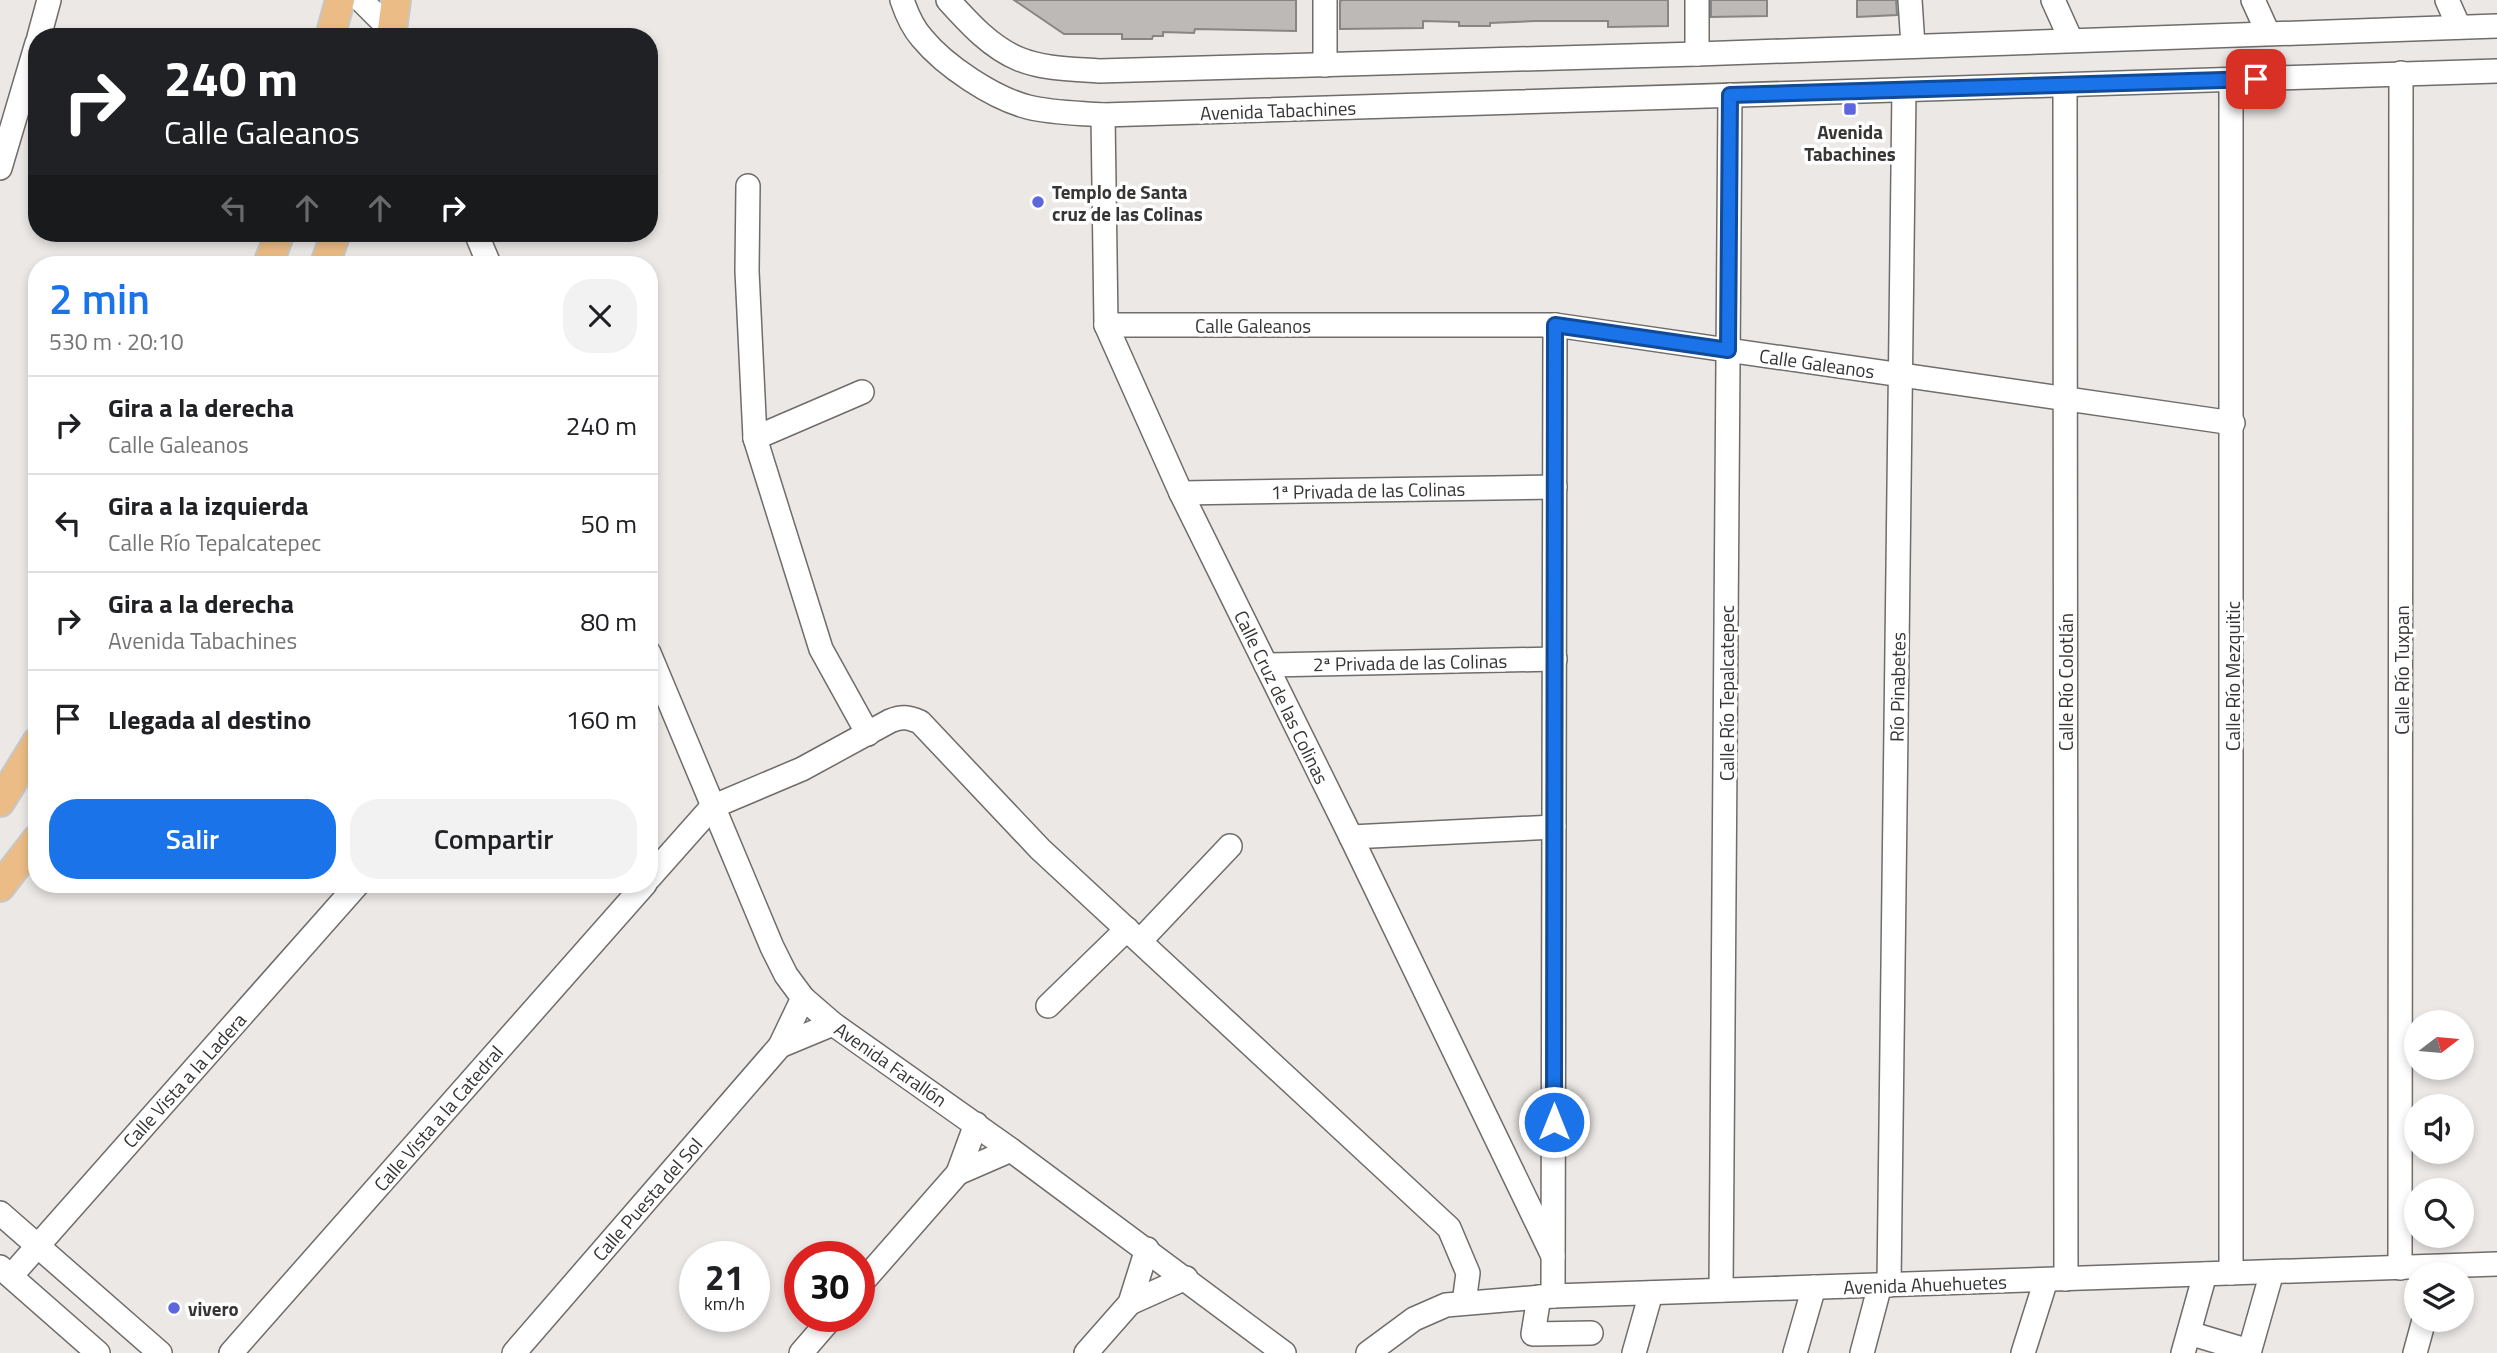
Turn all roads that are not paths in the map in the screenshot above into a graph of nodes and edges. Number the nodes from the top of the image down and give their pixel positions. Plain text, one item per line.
1 (49, 0) edge
2 (340, 0) edge
3 (361, 0) edge
4 (396, 0) edge
5 (902, 0) edge
6 (948, 0) edge
7 (1325, 0) edge
8 (1696, 0) edge
9 (1910, 0) edge
10 (2053, 0) edge
11 (2253, 0) edge
12 (2447, 0) edge
13 (2497, 26) edge
14 (2459, 27) junction
15 (41, 28) edge
16 (332, 28) edge
17 (386, 28) edge
18 (393, 28) edge
19 (2268, 33) junction
20 (2071, 40) junction
21 (1913, 46) junction
22 (1697, 54) junction
23 (1325, 65) junction
24 (2497, 71) edge
25 (28, 73) edge
26 (2401, 73) junction
27 (2231, 80) junction
28 (2065, 85) junction
29 (1904, 90) junction
30 (1730, 95) junction
31 (1103, 115) junction
32 (0, 168) edge
33 (748, 186) dead end
34 (1106, 324) junction
35 (1555, 325) junction
36 (1728, 350) junction
37 (1900, 375) junction
38 (862, 392) dead end
39 (2065, 399) junction
40 (2233, 423) junction
41 (755, 438) junction
42 (1555, 487) junction
43 (1181, 493) junction
44 (1555, 659) junction
45 (1266, 665) junction
46 (658, 675) edge
47 (869, 734) junction
48 (28, 756) edge
49 (0, 802) edge
50 (712, 807) junction
51 (1554, 827) junction
52 (1351, 836) junction
53 (1230, 846) dead end
54 (28, 851) edge
55 (658, 868) edge
56 (0, 887) edge
57 (350, 893) edge
58 (637, 893) edge
59 (1134, 935) junction
60 (803, 998) junction
61 (1048, 1006) dead end
62 (833, 1024) junction
63 (780, 1046) junction
64 (975, 1124) junction
65 (1011, 1150) junction
66 (958, 1173) junction
67 (0, 1213) edge
68 (38, 1246) junction
69 (1147, 1250) junction
70 (1553, 1256) junction
71 (2497, 1264) edge
72 (2474, 1266) edge
73 (875, 1268) edge
74 (2400, 1268) junction
75 (2404, 1268) edge
76 (5, 1272) edge
77 (2272, 1272) junction
78 (2231, 1273) junction
79 (2205, 1274) junction
80 (1186, 1278) junction
81 (2056, 1279) junction
82 (1885, 1285) junction
83 (1814, 1287) junction
84 (1721, 1290) junction
85 (1651, 1293) junction
86 (1546, 1297) junction
87 (1130, 1303) junction
88 (1464, 1303) junction
89 (819, 1332) edge
90 (2421, 1332) edge
91 (1591, 1334) dead end
92 (2186, 1343) edge
93 (2249, 1352) edge
94 (98, 1353) edge
95 (160, 1353) edge
96 (231, 1353) edge
97 (514, 1353) edge
98 (801, 1353) edge
99 (1086, 1353) edge
100 (1284, 1353) edge
101 (1368, 1353) edge
102 (1634, 1353) edge
103 (1795, 1353) edge
104 (1862, 1353) edge
105 (2024, 1353) edge
106 (2415, 1353) edge

1 - 15 street
2 - 16 main road
3 - 17 street
4 - 18 main road
5 - 31 street, Avenida Tabachines
6 - 23 street
7 - 23 street
8 - 22 street
9 - 21 street
10 - 20 street
11 - 19 street
12 - 14 street
13 - 14 street
14 - 19 street
19 - 20 street
20 - 21 street
21 - 22 street
22 - 23 street
24 - 26 street, Avenida Tabachines
25 - 32 street
26 - 27 street, Avenida Tabachines
26 - 74 street, Calle Río Tuxpan
27 - 28 street, Avenida Tabachines
27 - 40 street, Calle Río Mezquitic
28 - 29 street, Avenida Tabachines
28 - 39 street, Calle Río Colotlán
29 - 30 street, Avenida Tabachines
29 - 37 street, Río Pinabetes
30 - 31 street, Avenida Tabachines
30 - 36 street, Calle Río Tepalcatepec
31 - 34 street, Calle Cruz de las Colinas
33 - 41 street
34 - 35 street, Calle Galeanos
34 - 43 street, Calle Cruz de las Colinas
35 - 36 street, Calle Galeanos
35 - 42 street
36 - 37 street, Calle Galeanos
36 - 84 street, Calle Río Tepalcatepec
37 - 39 street, Calle Galeanos
37 - 82 street, Río Pinabetes
38 - 41 street
39 - 40 street, Calle Galeanos
39 - 81 street, Calle Río Colotlán
40 - 78 street, Calle Río Mezquitic
41 - 47 street
42 - 43 street, 1ª Privada de las Colinas
42 - 44 street
43 - 45 street, Calle Cruz de las Colinas
44 - 45 street, 2ª Privada de las Colinas
44 - 51 street
45 - 52 street, Calle Cruz de las Colinas
46 - 50 street, Avenida Farallón
47 - 50 street
47 - 59 street
48 - 49 main road
50 - 55 street
50 - 60 street, Avenida Farallón
51 - 52 street
51 - 70 street
52 - 70 street, Calle Cruz de las Colinas
53 - 59 street
54 - 56 main road
57 - 68 street, Calle Vista a la Ladera
58 - 96 street, Calle Vista a la Catedral
59 - 61 street
59 - 88 street
60 - 62 street, Avenida Farallón
60 - 63 street, Calle Puesta del Sol
62 - 63 street, Calle Puesta del Sol
62 - 64 street, Avenida Farallón
63 - 97 street, Calle Puesta del Sol
64 - 65 street, Avenida Farallón
64 - 66 street
65 - 66 street
65 - 69 street, Avenida Farallón
66 - 73 street
67 - 68 street
68 - 76 street, Calle Vista a la Ladera
68 - 95 street
69 - 80 street, Avenida Farallón
69 - 87 street
70 - 86 street
71 - 72 street, Avenida Ahuehuetes
74 - 75 street, Avenida Ahuehuetes
74 - 77 street, Avenida Ahuehuetes
76 - 94 street
77 - 78 street, Avenida Ahuehuetes
77 - 93 street
78 - 79 street, Avenida Ahuehuetes
79 - 81 street, Avenida Ahuehuetes
79 - 92 street
80 - 87 street
80 - 100 street, Avenida Farallón
81 - 82 street, Avenida Ahuehuetes
81 - 105 street, Calle Río Colotlán
82 - 83 street, Avenida Ahuehuetes
82 - 104 street, Río Pinabetes
83 - 84 street, Avenida Ahuehuetes
83 - 103 street
84 - 85 street, Avenida Ahuehuetes
85 - 86 street, Avenida Ahuehuetes
85 - 102 street
86 - 88 street, Avenida Ahuehuetes
86 - 91 street
87 - 99 street
88 - 101 street, Avenida Ahuehuetes
89 - 98 street
90 - 106 street
92 - 93 street

